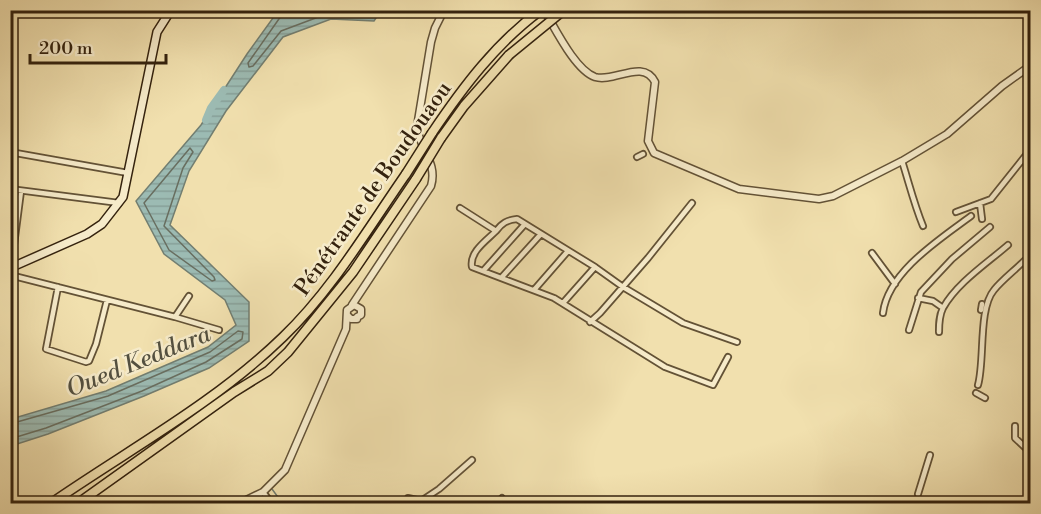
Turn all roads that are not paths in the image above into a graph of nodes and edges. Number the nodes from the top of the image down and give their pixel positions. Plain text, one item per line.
1 (171, 10) edge
2 (444, 10) edge
3 (543, 10) edge
4 (564, 10) edge
5 (1030, 66) edge
6 (1030, 150) edge
7 (10, 152) edge
8 (902, 161) junction
9 (128, 173) junction
10 (10, 189) edge
11 (21, 191) junction
12 (692, 202) dead end
13 (119, 203) junction
14 (980, 203) junction
15 (460, 208) dead end
16 (956, 212) dead end
17 (971, 216) dead end
18 (982, 219) dead end
19 (525, 224) junction
20 (923, 226) dead end
21 (990, 227) dead end
22 (496, 231) junction
23 (541, 234) junction
24 (13, 238) edge
25 (1008, 245) dead end
26 (568, 251) junction
27 (872, 253) dead end
28 (1024, 261) dead end
29 (595, 267) junction
30 (11, 270) edge
31 (484, 270) junction
32 (502, 277) junction
33 (895, 284) junction
34 (58, 287) junction
35 (622, 287) junction
36 (534, 290) junction
37 (360, 292) junction
38 (189, 296) dead end
39 (918, 297) junction
40 (107, 300) junction
41 (563, 303) junction
42 (352, 305) junction
43 (360, 307) junction
44 (943, 308) junction
45 (883, 313) dead end
46 (348, 316) junction
47 (176, 317) junction
48 (355, 320) junction
49 (591, 322) junction
50 (346, 329) junction
51 (219, 330) dead end
52 (909, 330) dead end
53 (939, 332) dead end
54 (737, 342) dead end
55 (728, 357) dead end
56 (978, 385) dead end
57 (976, 393) dead end
58 (985, 398) dead end
59 (1015, 426) dead end
60 (1030, 452) edge
61 (930, 455) dead end
62 (472, 460) dead end
63 (263, 492) junction
64 (918, 494) dead end
65 (408, 498) dead end
66 (502, 498) dead end
67 (50, 504) edge
68 (77, 504) edge
69 (238, 504) edge
70 (272, 504) edge
71 (495, 504) edge

1 - 9 main road
2 - 37 street
3 - 8 street
3 - 67 highway, Pénétrante de Boudouaou, bridge
4 - 68 highway, Pénétrante de Boudouaou, bridge
5 - 8 street
6 - 14 street
7 - 9 street
8 - 20 street
9 - 13 main road
10 - 11 street
11 - 13 street
11 - 24 street
12 - 35 street
13 - 30 main road
14 - 16 street
14 - 18 street
15 - 22 street
17 - 33 street
19 - 22 street
19 - 23 street
19 - 31 street
21 - 39 street
22 - 31 street
23 - 26 street
23 - 32 street
24 - 30 street
25 - 44 street
26 - 29 street
26 - 36 street
27 - 33 street
28 - 56 street
29 - 35 street
29 - 41 street
30 - 34 street
31 - 32 street
32 - 36 street
33 - 45 street
34 - 40 street
34 - 40 street
35 - 49 street
35 - 54 street
36 - 41 street
37 - 42 street
37 - 43 street
38 - 47 street
39 - 44 street
39 - 52 street
40 - 47 street
41 - 49 street
42 - 43 street
42 - 46 street
43 - 48 street
44 - 53 street
46 - 48 street
46 - 50 street
47 - 51 street
48 - 50 street
49 - 55 street
50 - 63 street
57 - 58 street
59 - 60 street
61 - 64 street
62 - 65 street
63 - 69 street
63 - 70 street
66 - 71 street

